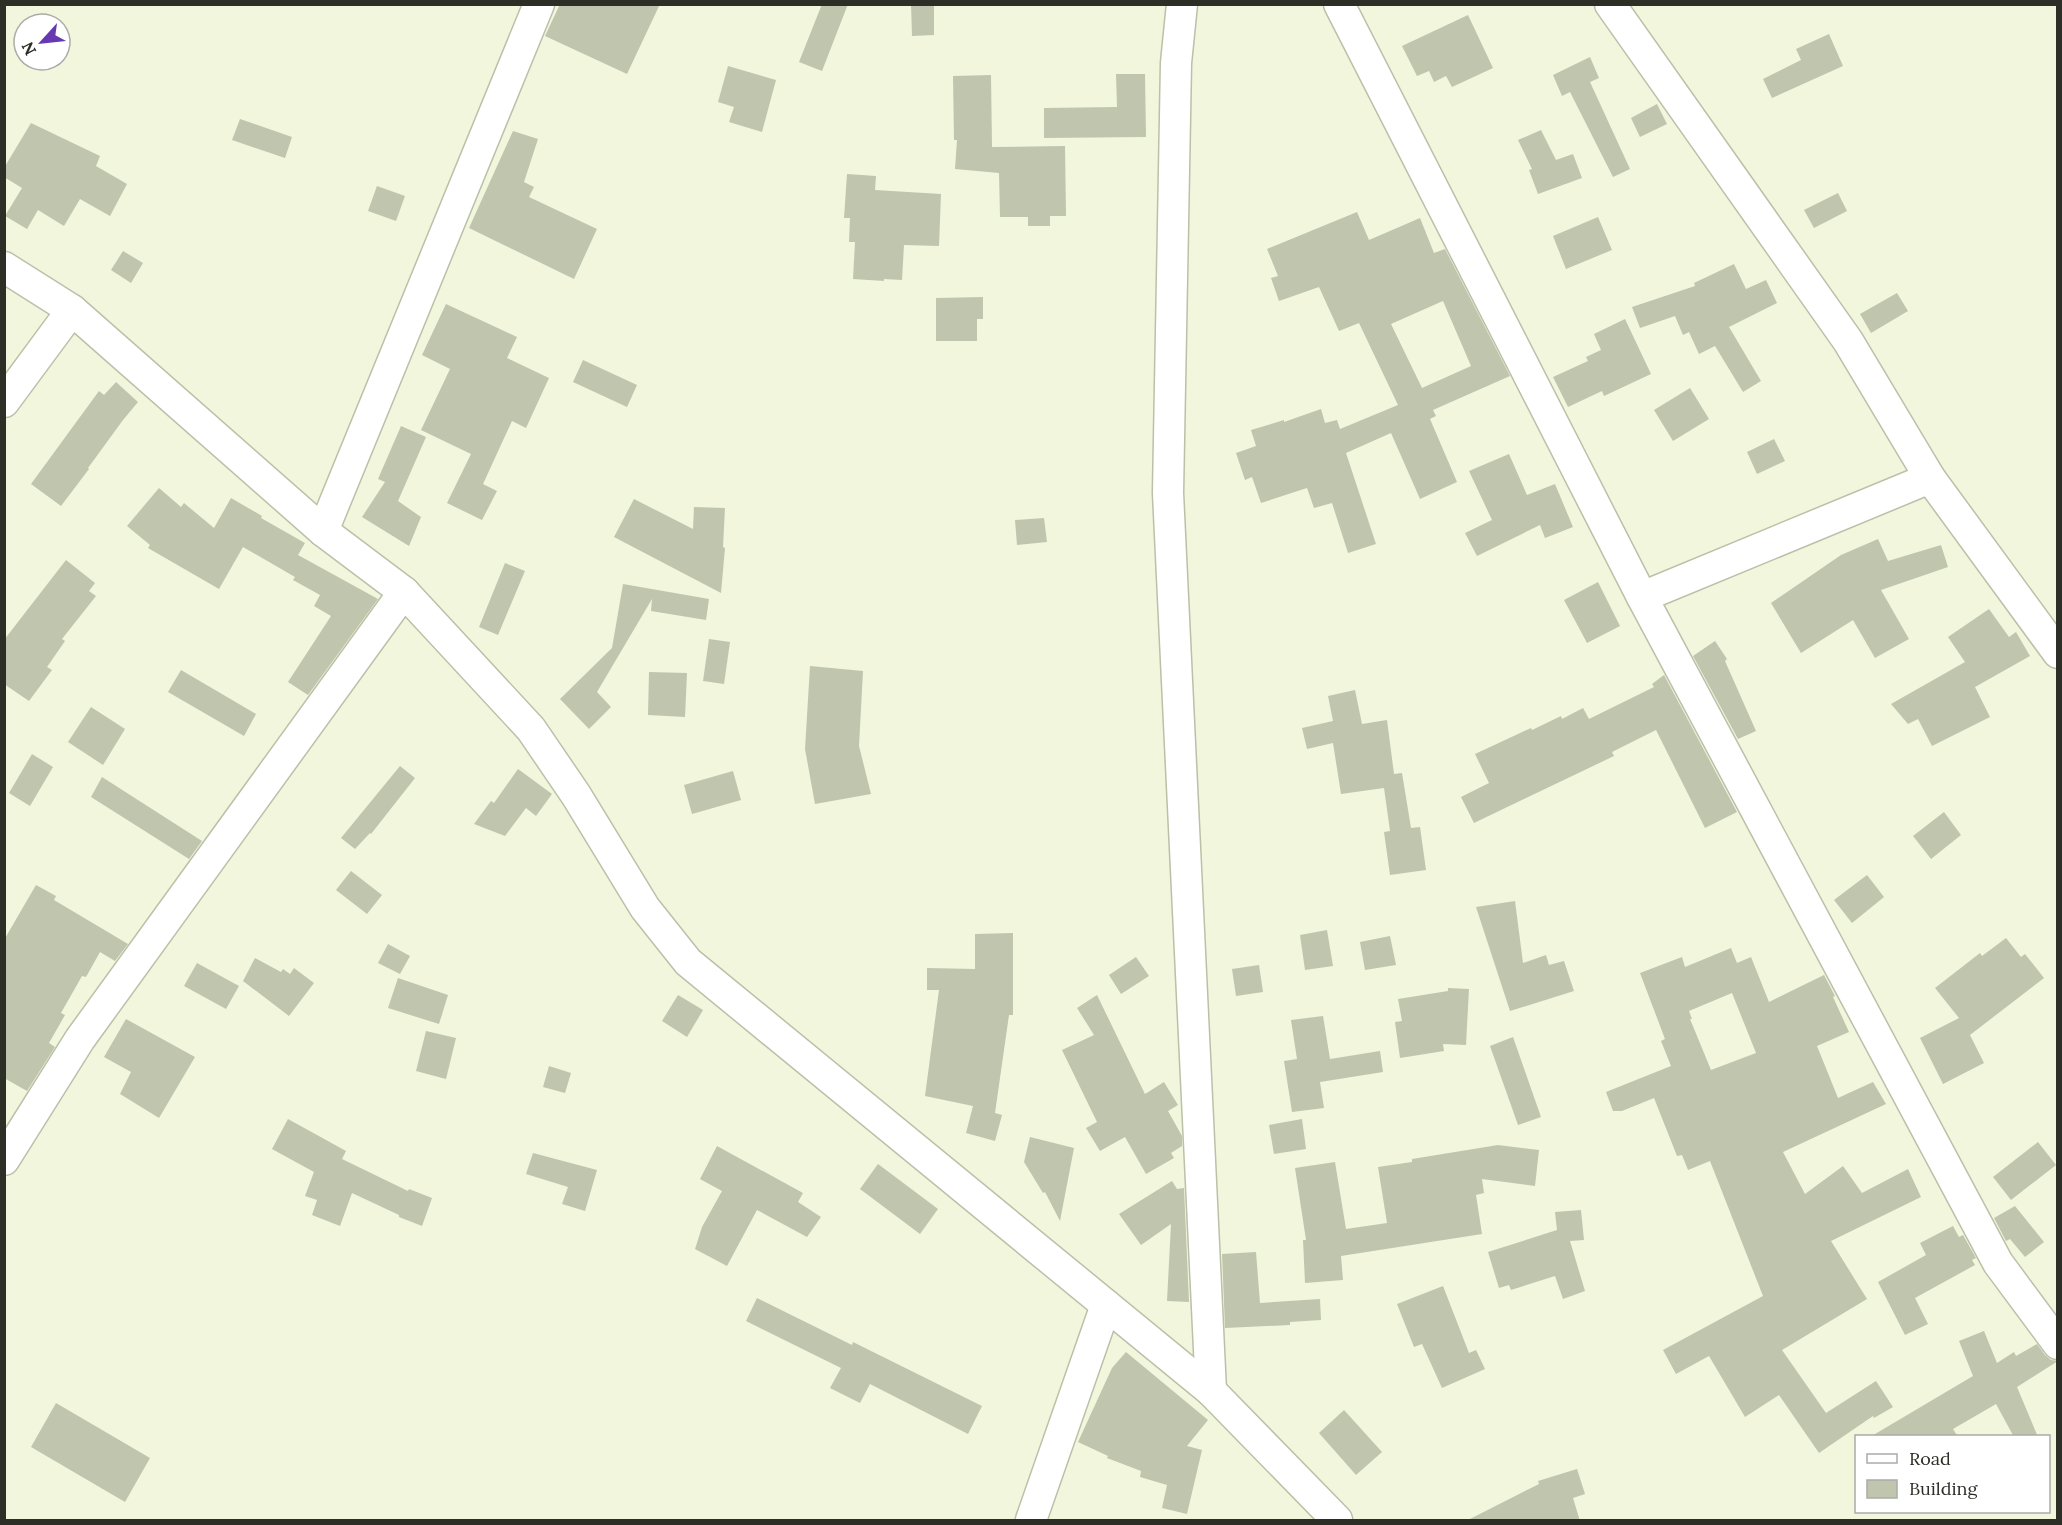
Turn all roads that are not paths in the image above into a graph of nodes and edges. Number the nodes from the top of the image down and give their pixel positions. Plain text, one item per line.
1 (539, 4) edge
2 (1182, 4) edge
3 (1339, 4) edge
4 (1610, 4) edge
5 (4, 267) edge
6 (72, 310) junction
7 (4, 402) edge
8 (1930, 478) junction
9 (323, 531) junction
10 (404, 592) junction
11 (1642, 597) junction
12 (2058, 653) edge
13 (4, 1160) edge
14 (1106, 1305) junction
15 (2058, 1344) edge
16 (1211, 1390) junction
17 (1031, 1521) edge
18 (1336, 1521) edge

1 - 9 street
2 - 16 street
3 - 11 street
4 - 8 street
5 - 6 street
6 - 7 street
6 - 9 street
8 - 11 street
8 - 12 street
9 - 10 street
10 - 13 street
10 - 14 street
11 - 15 street
14 - 16 street
14 - 17 street
16 - 18 street

